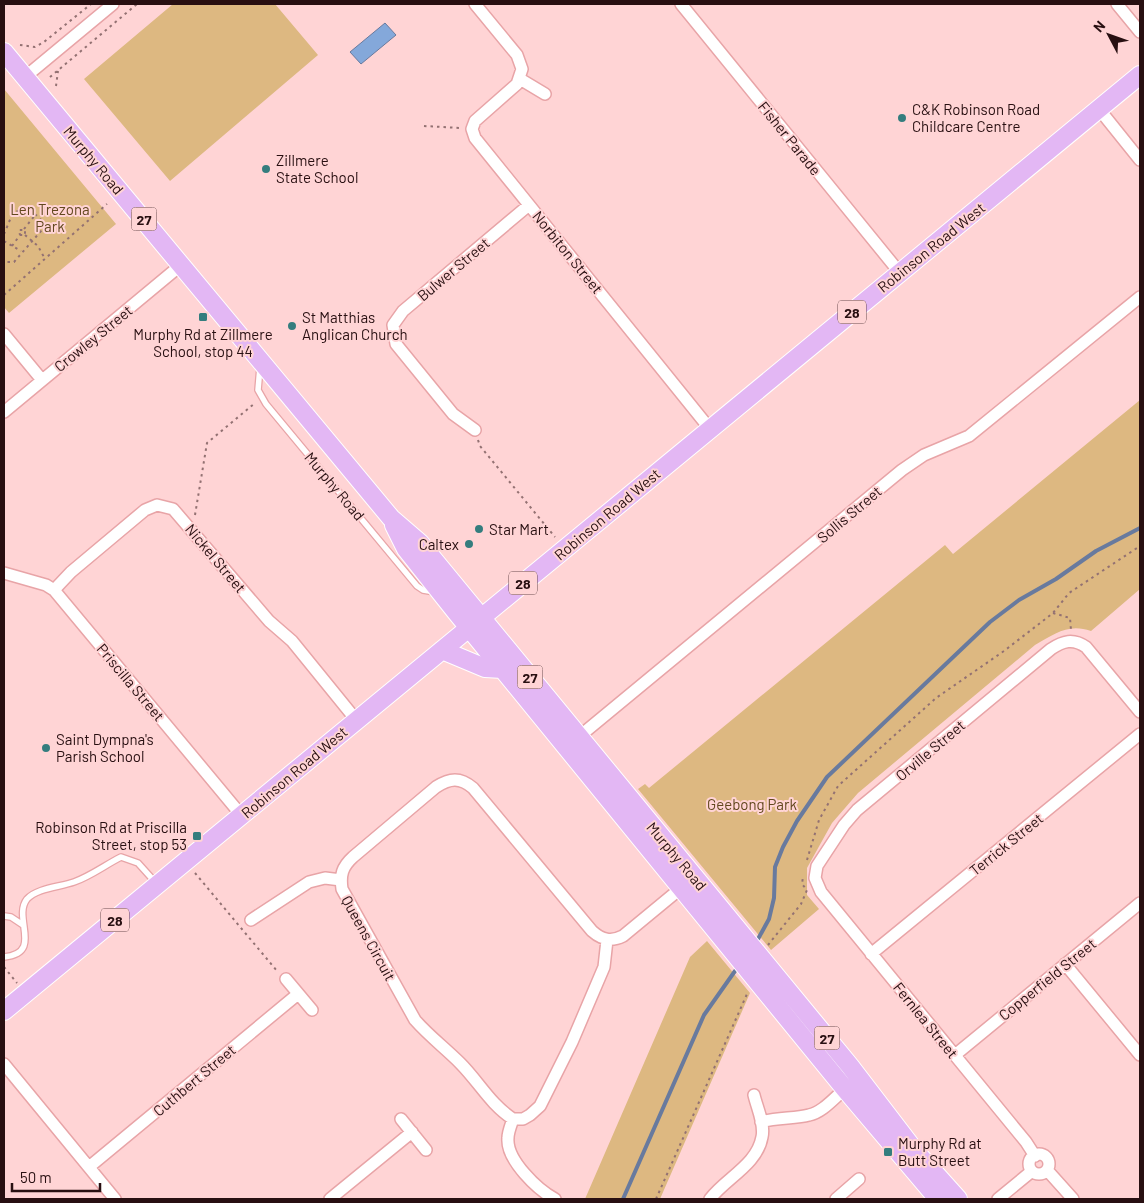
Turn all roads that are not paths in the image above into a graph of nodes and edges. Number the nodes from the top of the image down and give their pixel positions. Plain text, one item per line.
1 (113, 4) edge
2 (475, 4) edge
3 (680, 4) edge
4 (1117, 4) edge
5 (1140, 32) edge
6 (4, 52) edge
7 (1140, 75) edge
8 (25, 77) junction
9 (520, 79) junction
10 (545, 94) dead end
11 (1099, 109) junction
12 (1140, 160) edge
13 (529, 205) junction
14 (181, 265) junction
15 (900, 273) junction
16 (1140, 297) edge
17 (4, 334) edge
18 (260, 360) junction
19 (42, 380) junction
20 (4, 412) edge
21 (710, 429) junction
22 (474, 430) road end
23 (391, 518) junction
24 (4, 574) edge
25 (54, 590) junction
26 (440, 592) junction
27 (475, 623) junction
28 (442, 650) junction
29 (503, 669) junction
30 (1140, 712) edge
31 (357, 721) junction
32 (1140, 734) edge
33 (573, 742) junction
34 (242, 816) junction
35 (694, 877) junction
36 (341, 880) junction
37 (816, 884) joint
38 (158, 885) junction
39 (681, 888) junction
40 (1140, 903) edge
41 (4, 916) edge
42 (251, 920) dead end
43 (23, 925) junction
44 (607, 940) junction
45 (872, 954) junction
46 (4, 957) edge
47 (1065, 964) junction
48 (286, 979) road end
49 (298, 994) junction
50 (312, 1010) dead end
51 (4, 1011) edge
52 (955, 1055) junction
53 (1140, 1056) edge
54 (4, 1064) edge
55 (845, 1089) junction
56 (754, 1095) dead end
57 (401, 1119) dead end
58 (513, 1119) junction
59 (761, 1122) junction
60 (412, 1132) junction
61 (426, 1150) dead end
62 (1035, 1156) junction
63 (89, 1167) junction
64 (1047, 1170) junction
65 (1032, 1171) junction
66 (859, 1179) dead end
67 (343, 1195) edge
68 (115, 1199) edge
69 (330, 1199) edge
70 (556, 1199) edge
71 (710, 1199) edge
72 (836, 1199) edge
73 (938, 1199) edge
74 (958, 1199) edge
75 (998, 1199) edge
76 (1073, 1199) edge

1 - 8 street
2 - 9 street
3 - 15 street, Fisher Parade
4 - 5 street
6 - 8 main road, Murphy Road / 27
7 - 11 main road, Robinson Road West / 28
8 - 14 main road, Murphy Road / 27
9 - 10 street
9 - 13 street, Norbiton Street
11 - 12 street
11 - 15 main road, Robinson Road West / 28
13 - 21 street, Norbiton Street
13 - 22 street, Bulwer Street
14 - 18 main road, Murphy Road / 27
14 - 19 street, Crowley Street
15 - 21 main road, Robinson Road West / 28
16 - 33 street, Sollis Street
17 - 19 street
18 - 23 main road, Murphy Road / 27
18 - 26 lane, Murphy Road
19 - 20 street, Crowley Street
21 - 27 main road, Robinson Road West / 28
23 - 26 main road, Murphy Road / 27
23 - 27 main road, Murphy Road / 27
24 - 25 street, Priscilla Street
25 - 31 street, Nickel Street
25 - 34 street, Priscilla Street
26 - 27 main road, Murphy Road / 27
27 - 28 main road, Robinson Road West / 28
27 - 29 main road, Murphy Road / 27
27 - 33 main road, Murphy Road / 27
28 - 29 main road
28 - 31 main road, Robinson Road West / 28
29 - 33 main road, Murphy Road / 27
30 - 37 street, Orville Street
31 - 34 main road, Robinson Road West / 28
32 - 45 street, Terrick Street
33 - 35 main road, Murphy Road / 27
33 - 39 main road, Murphy Road / 27
34 - 38 main road, Robinson Road West / 28
35 - 39 street
35 - 74 main road, Murphy Road / 27
36 - 42 street
36 - 44 street, Queens Circuit
36 - 58 street, Queens Circuit
37 - 45 street, Fernlea Street
38 - 43 lane
38 - 51 main road, Robinson Road West / 28
39 - 44 street
39 - 55 main road, Murphy Road / 27
40 - 47 street, Copperfield Street
41 - 43 lane
43 - 46 lane
44 - 58 street
45 - 52 street, Fernlea Street
47 - 52 street, Copperfield Street
47 - 53 street
48 - 49 street
49 - 50 street
49 - 63 street, Cuthbert Street
52 - 62 street, Fernlea Street
54 - 63 street
55 - 59 street
55 - 73 main road, Murphy Road / 27
56 - 59 street
57 - 60 street
58 - 70 street
59 - 71 street
60 - 61 street
60 - 67 street
62 - 64 street
62 - 65 street
63 - 68 street
64 - 65 street
64 - 76 street
65 - 75 street
66 - 72 street
67 - 69 street

